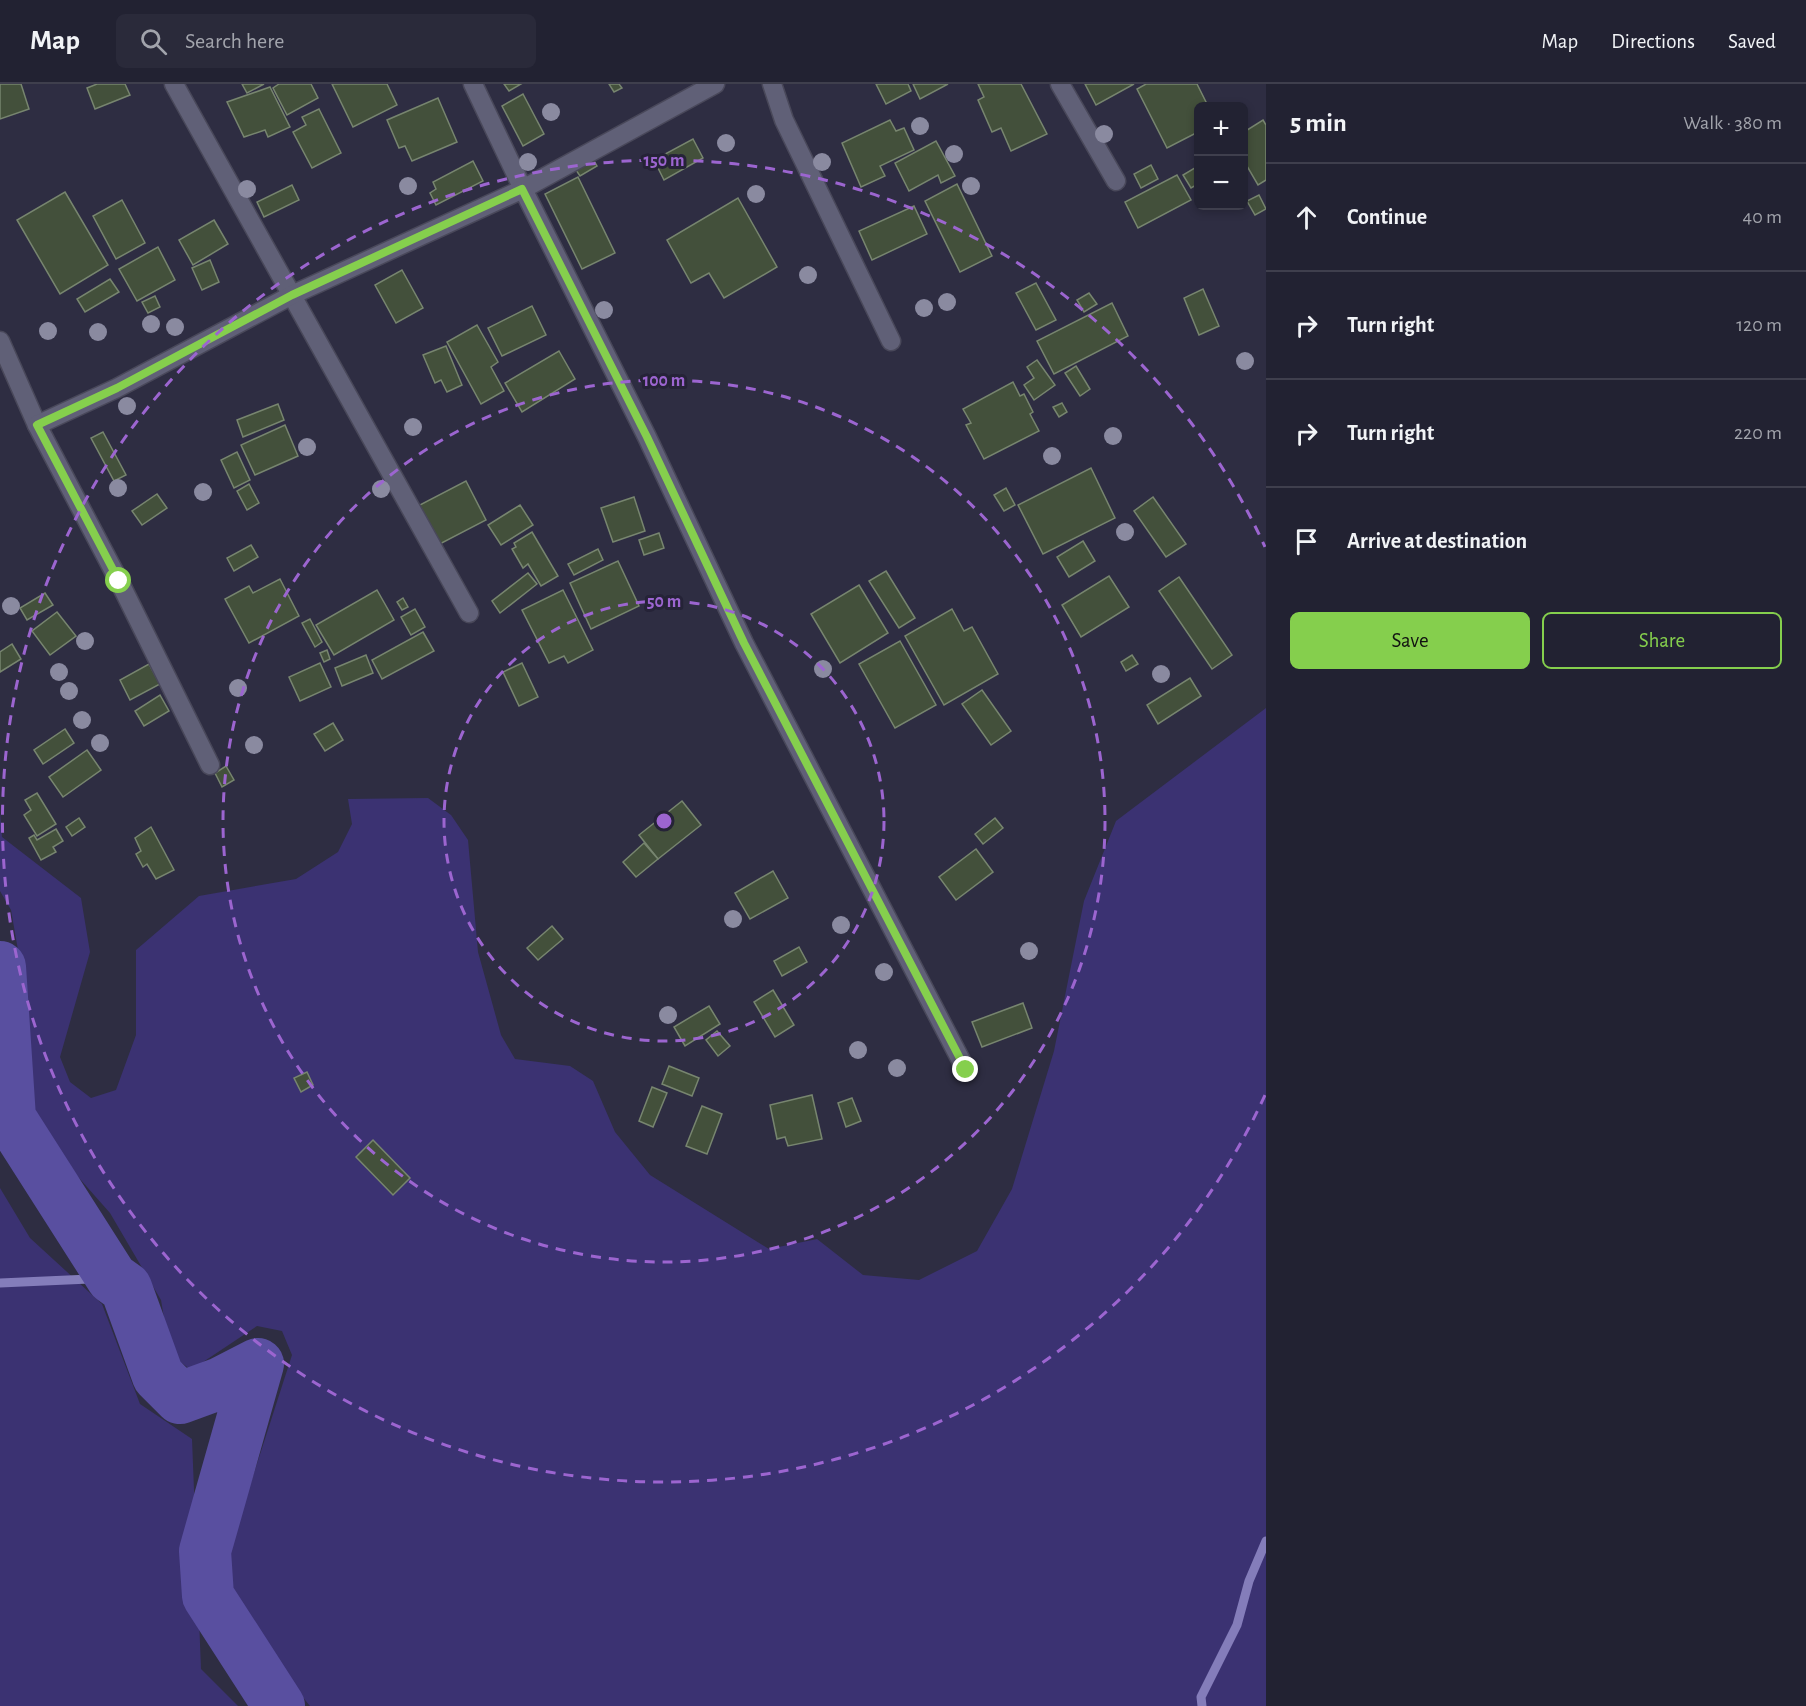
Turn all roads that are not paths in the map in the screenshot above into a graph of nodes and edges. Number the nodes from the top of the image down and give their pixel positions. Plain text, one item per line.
1 (174, 84) edge
2 (473, 84) edge
3 (715, 84) edge
4 (772, 84) edge
5 (1060, 84) edge
6 (1116, 181) dead end
7 (522, 189) junction
8 (292, 295) junction
9 (0, 340) edge
10 (891, 341) dead end
11 (37, 425) junction
12 (469, 614) dead end
13 (210, 765) dead end
14 (966, 1070) dead end

1 - 8 street
2 - 7 street
3 - 7 street
4 - 10 street
5 - 6 street
7 - 8 street
7 - 14 street
8 - 11 street
8 - 12 street
9 - 11 street
11 - 13 street

